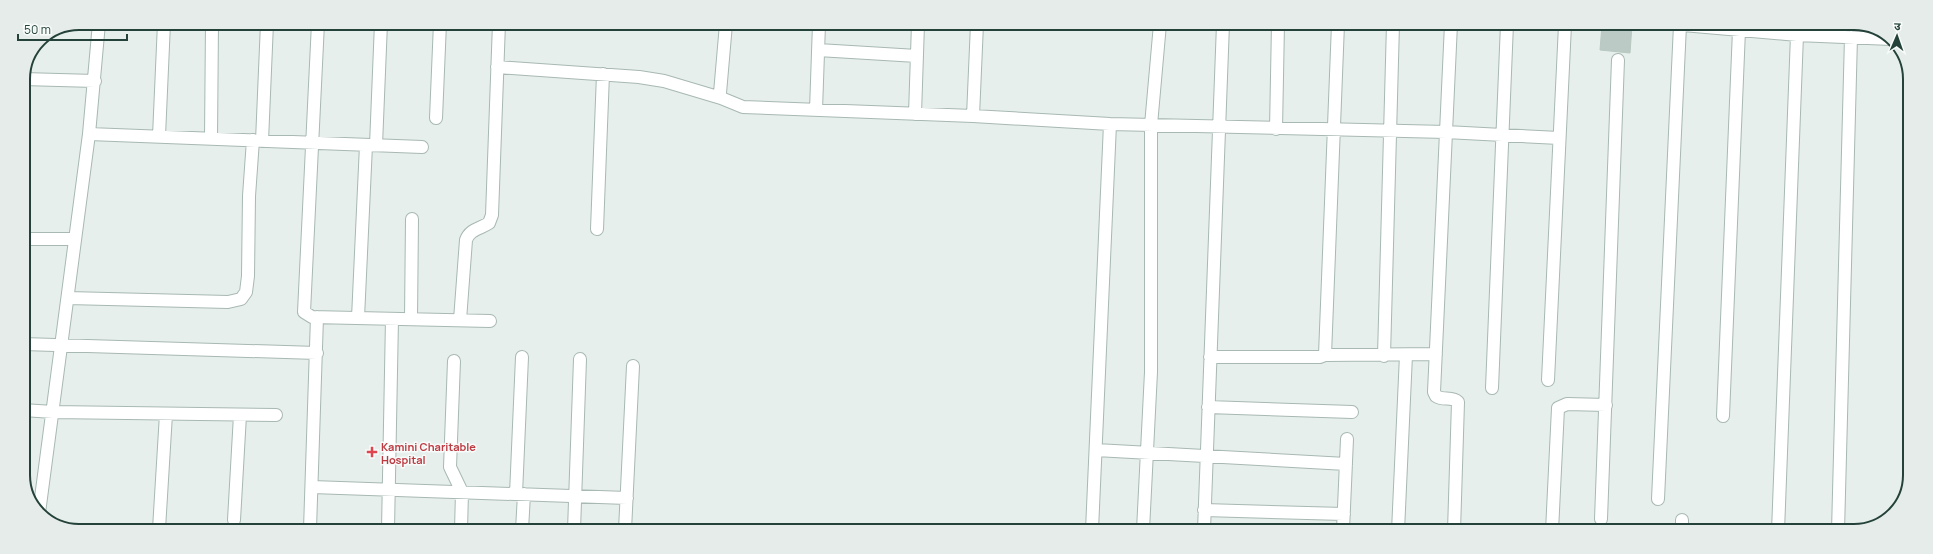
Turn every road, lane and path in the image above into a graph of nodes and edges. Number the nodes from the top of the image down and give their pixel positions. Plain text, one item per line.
1 (98, 30) edge
2 (164, 30) edge
3 (212, 30) edge
4 (266, 30) edge
5 (318, 30) edge
6 (379, 30) edge
7 (440, 30) edge
8 (499, 30) edge
9 (725, 30) edge
10 (819, 30) edge
11 (918, 30) edge
12 (977, 30) edge
13 (1159, 30) edge
14 (1223, 30) edge
15 (1278, 30) edge
16 (1338, 30) edge
17 (1393, 30) edge
18 (1451, 30) edge
19 (1507, 30) edge
20 (1565, 30) edge
21 (1681, 30) edge
22 (1738, 30) joint
23 (1797, 35) junction
24 (1852, 37) junction
25 (1877, 38) edge
26 (818, 50) junction
27 (917, 56) junction
28 (1618, 60) dead end
29 (497, 67) junction
30 (603, 74) junction
31 (30, 79) edge
32 (94, 82) junction
33 (721, 98) junction
34 (816, 110) junction
35 (915, 114) junction
36 (973, 116) junction
37 (436, 118) dead end
38 (1110, 124) junction
39 (1151, 125) junction
40 (1219, 127) junction
41 (1276, 128) junction
42 (1333, 130) junction
43 (1390, 131) junction
44 (1446, 132) junction
45 (89, 134) junction
46 (1503, 135) junction
47 (159, 136) junction
48 (211, 138) junction
49 (1559, 138) junction
50 (257, 140) junction
51 (312, 143) junction
52 (371, 145) junction
53 (422, 147) dead end
54 (412, 220) dead end
55 (597, 229) dead end
56 (30, 239) edge
57 (75, 239) junction
58 (68, 298) junction
59 (317, 317) junction
60 (358, 318) junction
61 (392, 319) junction
62 (411, 319) junction
63 (460, 320) junction
64 (490, 321) dead end
65 (30, 344) edge
66 (61, 346) junction
67 (317, 353) junction
68 (1436, 354) junction
69 (1325, 355) junction
70 (1406, 355) junction
71 (1384, 356) junction
72 (522, 357) dead end
73 (1210, 357) junction
74 (580, 359) dead end
75 (454, 361) dead end
76 (633, 366) dead end
77 (1548, 380) dead end
78 (1492, 388) dead end
79 (1606, 405) junction
80 (1208, 407) junction
81 (30, 410) edge
82 (53, 412) junction
83 (1352, 412) dead end
84 (166, 414) junction
85 (240, 415) junction
86 (276, 415) dead end
87 (1723, 416) dead end
88 (1347, 439) dead end
89 (1096, 450) junction
90 (1147, 453) junction
91 (1206, 456) junction
92 (1346, 464) junction
93 (312, 487) junction
94 (388, 490) junction
95 (462, 492) junction
96 (520, 494) junction
97 (575, 496) junction
98 (627, 498) junction
99 (1658, 499) dead end
100 (40, 504) edge
101 (1204, 510) junction
102 (1344, 514) junction
103 (1601, 519) dead end
104 (234, 520) dead end
105 (159, 524) edge
106 (310, 524) edge
107 (388, 524) edge
108 (461, 524) edge
109 (522, 524) edge
110 (574, 524) edge
111 (625, 524) edge
112 (1092, 524) edge
113 (1143, 524) edge
114 (1204, 524) edge
115 (1343, 524) edge
116 (1398, 524) edge
117 (1454, 524) edge
118 (1552, 524) edge
119 (1778, 524) edge
120 (1838, 524) edge

1 - 32 street
2 - 47 street
3 - 48 street
4 - 50 street
5 - 51 street
6 - 52 street
7 - 37 street
8 - 29 street
9 - 33 street
10 - 26 street
11 - 27 street
12 - 36 street
13 - 39 street
14 - 40 street
15 - 41 street
16 - 42 street
17 - 43 street
18 - 44 street
19 - 46 street
20 - 49 street
21 - 99 street
22 - 23 street
22 - 87 street
23 - 24 street
23 - 119 street
24 - 25 street
24 - 120 street
26 - 27 street
26 - 34 street
27 - 35 street
28 - 79 street
29 - 30 street
29 - 63 street
30 - 33 street
30 - 55 street
31 - 32 street
32 - 45 street
33 - 34 street
34 - 35 street
35 - 36 street
36 - 38 street
38 - 39 street
38 - 89 street
39 - 40 street
39 - 90 street
40 - 41 street
40 - 73 street
41 - 42 street
42 - 43 street
42 - 69 street
43 - 44 street
43 - 71 street
44 - 46 street
44 - 68 street
45 - 47 street
45 - 57 street
46 - 49 street
46 - 78 street
47 - 48 street
48 - 50 street
49 - 77 street
50 - 51 street
50 - 58 street
51 - 52 street
51 - 59 street
52 - 53 street
52 - 60 street
54 - 62 street
56 - 57 street
57 - 58 street
58 - 66 street
59 - 60 street
59 - 67 street
60 - 61 street
61 - 62 street
61 - 94 street
62 - 63 street
63 - 64 street
65 - 66 street
66 - 67 street
66 - 82 street
67 - 93 street
68 - 70 street
68 - 117 street
69 - 71 street
69 - 73 street
70 - 71 street
70 - 116 street
72 - 96 street
73 - 80 street
74 - 97 street
75 - 95 street
76 - 98 street
79 - 103 street
79 - 118 street
80 - 83 street
80 - 91 street
81 - 82 street
82 - 84 street
82 - 100 street
84 - 85 street
84 - 105 street
85 - 86 street
85 - 104 street
88 - 92 street
89 - 90 street
89 - 112 street
90 - 91 street
90 - 113 street
91 - 92 street
91 - 101 street
92 - 102 street
93 - 94 street
93 - 106 street
94 - 95 street
94 - 107 street
95 - 96 street
95 - 108 street
96 - 97 street
96 - 109 street
97 - 98 street
97 - 110 street
98 - 111 street
101 - 102 street
101 - 114 street
102 - 115 street

